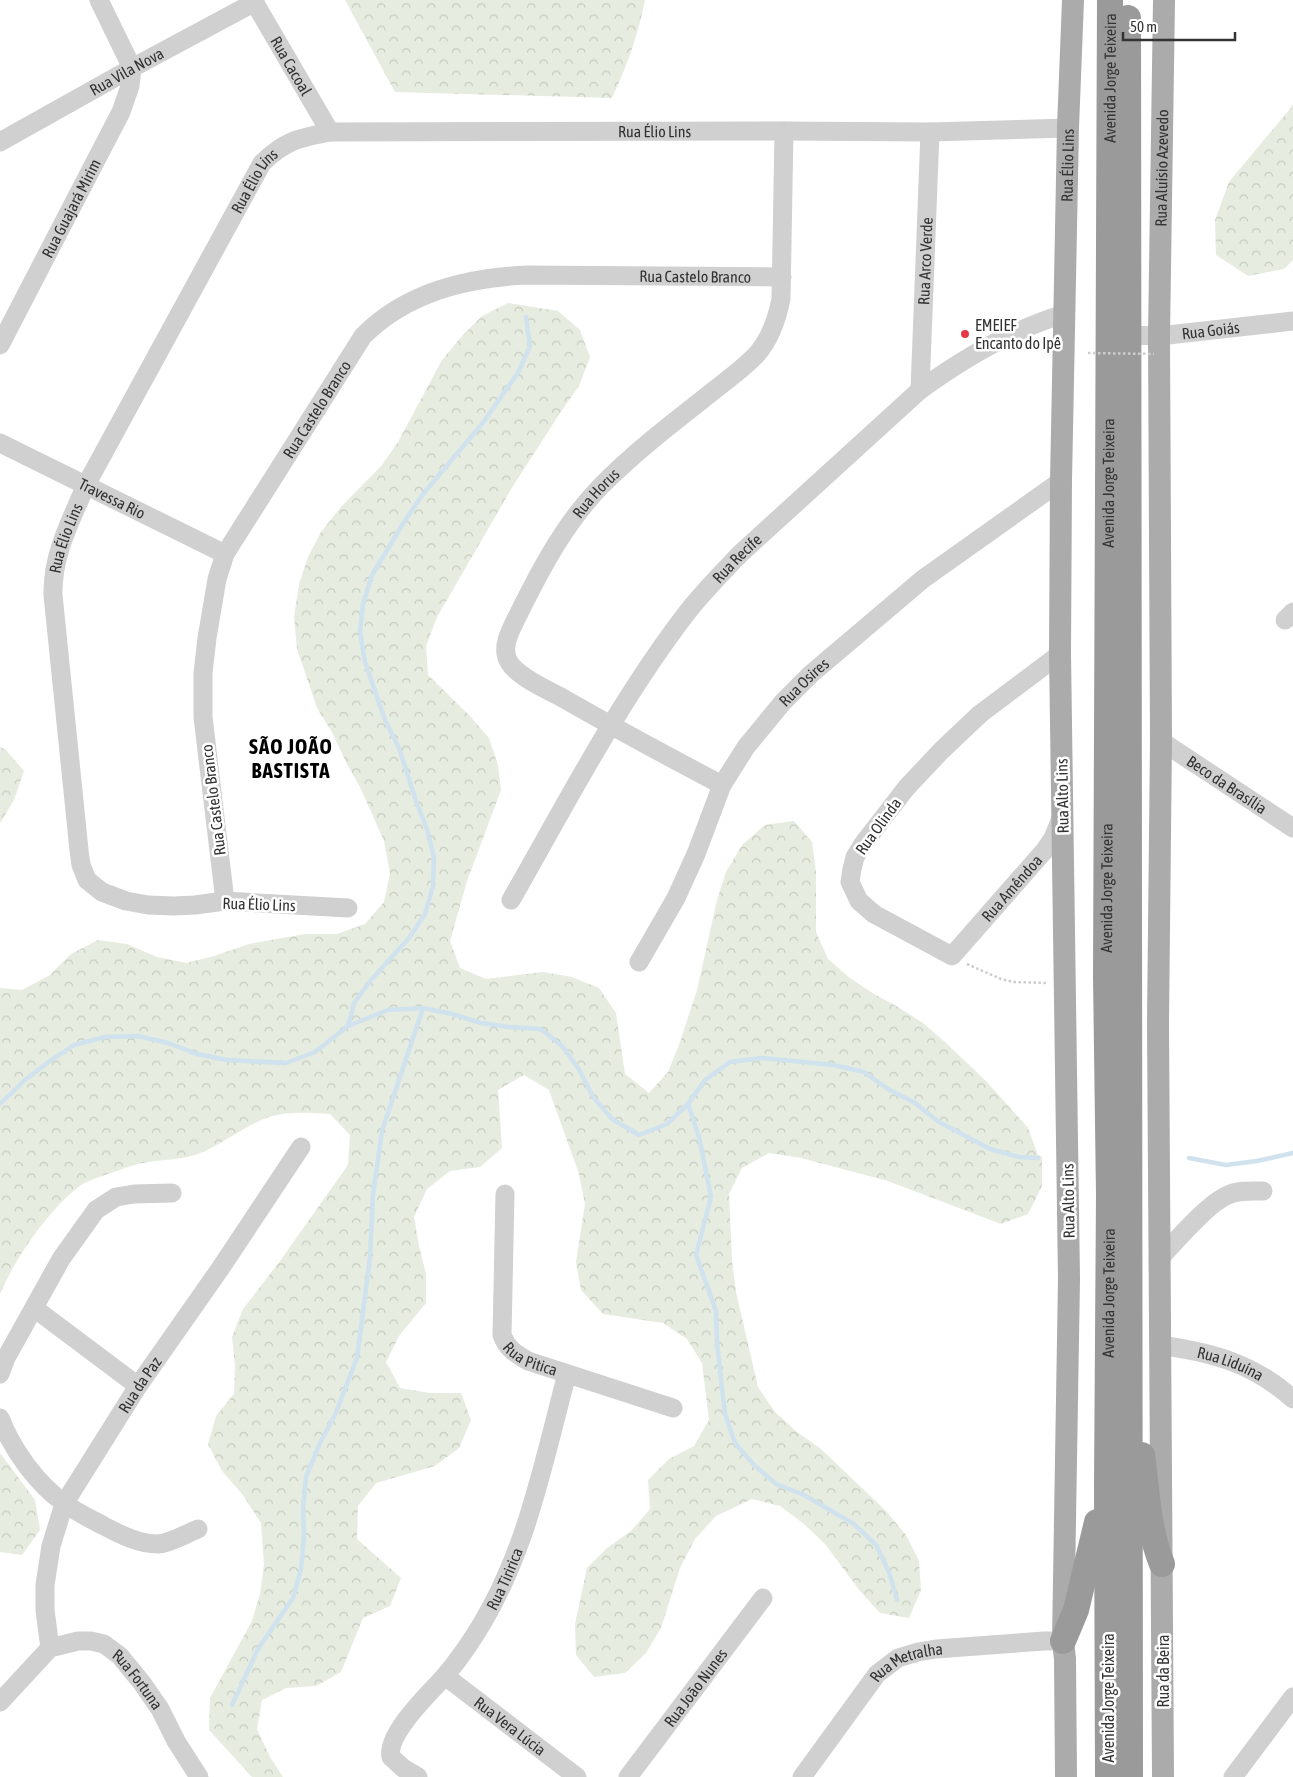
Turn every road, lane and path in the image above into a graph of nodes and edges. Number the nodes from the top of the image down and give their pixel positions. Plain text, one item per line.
1 (99, 0) edge
2 (1073, 0) edge
3 (1094, 0) edge
4 (1110, 0) edge
5 (1128, 0) edge
6 (1164, 0) edge
7 (254, 1) edge
8 (132, 68) junction
9 (1108, 100) junction
10 (1068, 128) junction
11 (784, 131) junction
12 (330, 132) junction
13 (930, 132) junction
14 (0, 142) edge
15 (782, 277) junction
16 (1064, 314) junction
17 (1293, 321) edge
18 (1129, 335) junction
19 (0, 345) edge
20 (1157, 345) junction
21 (1088, 353) dead end
22 (920, 390) junction
23 (0, 443) edge
24 (1061, 481) junction
25 (86, 485) junction
26 (224, 554) junction
27 (1060, 654) junction
28 (611, 726) junction
29 (1161, 741) junction
30 (722, 785) junction
31 (1062, 815) junction
32 (1293, 828) edge
33 (225, 900) junction
34 (511, 900) dead end
35 (348, 908) dead end
36 (952, 956) junction
37 (639, 962) dead end
38 (1065, 987) junction
39 (301, 1147) dead end
40 (1263, 1191) dead end
41 (172, 1193) dead end
42 (505, 1194) dead end
43 (1158, 1260) junction
44 (34, 1308) junction
45 (1129, 1332) junction
46 (1159, 1345) junction
47 (0, 1374) edge
48 (567, 1374) junction
49 (138, 1386) junction
50 (1293, 1399) edge
51 (673, 1408) dead end
52 (0, 1418) edge
53 (1107, 1485) junction
54 (64, 1504) junction
55 (198, 1529) dead end
56 (1162, 1564) junction
57 (763, 1598) dead end
58 (1063, 1641) junction
59 (50, 1648) junction
60 (445, 1676) junction
61 (1293, 1697) edge
62 (0, 1702) edge
63 (199, 1777) edge
64 (418, 1777) edge
65 (577, 1777) edge
66 (628, 1777) edge
67 (802, 1777) edge
68 (1066, 1777) edge
69 (1108, 1777) edge
70 (1130, 1777) edge
71 (1163, 1777) edge
72 (1233, 1777) edge

1 - 8 street
2 - 10 main road
3 - 9 highway
4 - 9 highway, Avenida Jorge Teixeira
5 - 18 highway, Avenida Jorge Teixeira
6 - 20 main road, Rua Aluísio Azevedo
7 - 8 street, Rua Vila Nova
7 - 12 street, Rua Cacoal
8 - 14 street, Rua Vila Nova
8 - 19 street, Rua Guajará Mirim
9 - 53 highway, Avenida Jorge Teixeira
10 - 13 street, Rua Élio Lins
10 - 16 main road, Rua Élio Lins
11 - 12 street, Rua Élio Lins
11 - 13 street, Rua Élio Lins
11 - 15 street, Rua Horus
12 - 25 street, Rua Élio Lins
13 - 22 street, Rua Arco Verde
15 - 26 street, Rua Castelo Branco
15 - 28 street, Rua Horus
16 - 22 street, Rua Recife
16 - 24 main road, Rua Alto Lins
17 - 20 street, Rua Goiás
18 - 20 street, Rua Goiás
18 - 45 highway, Avenida Jorge Teixeira
20 - 21 path, bridge
20 - 29 main road, Rua Aluísio Azevedo
22 - 28 street, Rua Recife
23 - 25 street, Travessa Rio
24 - 27 main road, Rua Alto Lins
24 - 30 street, Rua Osires
25 - 26 street, Travessa Rio
25 - 33 street, Rua Élio Lins
26 - 33 street, Rua Castelo Branco
27 - 31 main road, Rua Alto Lins
27 - 36 street, Rua Olinda
28 - 30 street, Rua Horus
28 - 34 street, Rua Recife
29 - 32 street, Beco da Brasília
29 - 43 main road, Rua da Beira
30 - 37 street, Rua Osires
31 - 36 street, Rua Amêndoa
31 - 38 main road, Rua Alto Lins
33 - 35 street, Rua Élio Lins
36 - 38 path
38 - 58 main road, Rua Alto Lins
39 - 49 street, Rua da Paz
40 - 43 street
41 - 44 street
42 - 48 street, Rua Pitica
43 - 46 main road, Rua da Beira
44 - 47 street
44 - 49 street
45 - 56 highway
45 - 70 highway, Avenida Jorge Teixeira
46 - 50 street, Rua Liduína
46 - 56 main road, Rua da Beira
48 - 51 street, Rua Pitica
48 - 60 street, Rua Tiririca
49 - 54 street, Rua da Paz
52 - 54 street
53 - 58 highway
53 - 69 highway, Avenida Jorge Teixeira
54 - 55 street
54 - 59 street, Rua da Paz
56 - 71 main road, Rua da Beira
57 - 66 street, Rua João Nunes
58 - 67 street, Rua Metralha
58 - 68 main road
59 - 62 street
59 - 63 street, Rua Fortuna
60 - 64 street, Rua Tiririca
60 - 65 street, Rua Vera Lúcia
61 - 72 street

